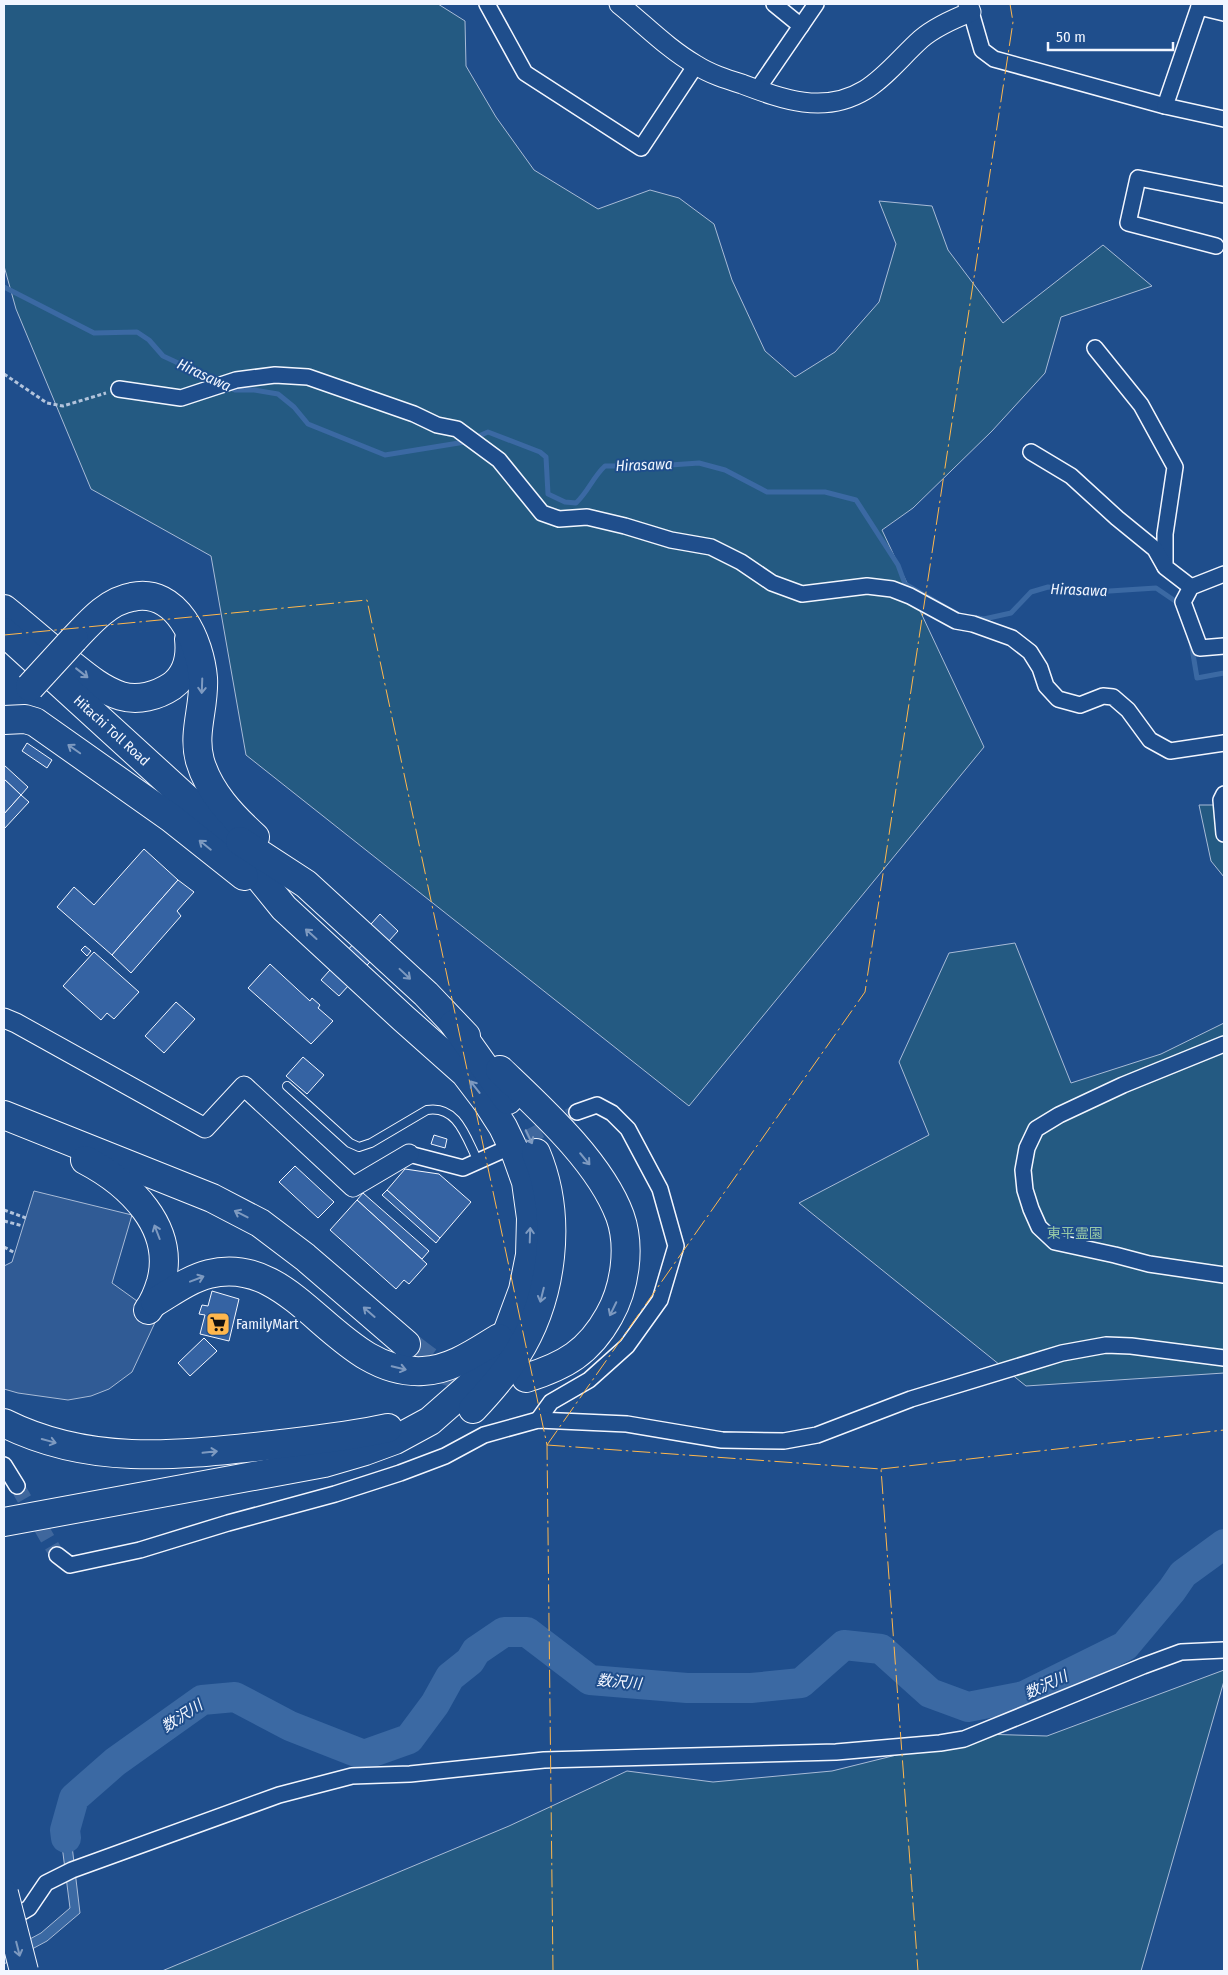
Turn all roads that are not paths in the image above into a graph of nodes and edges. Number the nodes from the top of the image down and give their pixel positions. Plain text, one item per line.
1 (486, 4) edge
2 (619, 4) edge
3 (774, 4) edge
4 (816, 4) edge
5 (1199, 5) edge
6 (970, 8) edge
7 (1224, 13) edge
8 (801, 26) junction
9 (696, 65) junction
10 (757, 90) junction
11 (1165, 106) junction
12 (1224, 119) edge
13 (1224, 195) edge
14 (1216, 246) dead end
15 (1095, 348) dead end
16 (119, 389) road end
17 (1031, 452) dead end
18 (1165, 567) junction
19 (1224, 574) edge
20 (1191, 587) junction
21 (4, 609) edge
22 (186, 623) junction
23 (4, 632) edge
24 (1224, 646) edge
25 (4, 716) edge
26 (4, 720) edge
27 (1224, 743) edge
28 (1224, 794) edge
29 (220, 829) junction
30 (1224, 834) edge
31 (306, 884) junction
32 (284, 908) junction
33 (4, 1018) edge
34 (454, 1024) junction
35 (1224, 1044) edge
36 (287, 1086) dead end
37 (577, 1112) tunnel mouth
38 (4, 1115) edge
39 (31, 1126) junction
40 (501, 1151) tunnel mouth
41 (409, 1154) joint
42 (478, 1161) junction
43 (1224, 1275) edge
44 (507, 1333) junction
45 (406, 1344) tunnel mouth
46 (1224, 1358) edge
47 (526, 1378) dead end
48 (449, 1404) junction
49 (538, 1420) junction
50 (4, 1423) edge
51 (4, 1465) edge
52 (17, 1486) tunnel mouth
53 (4, 1522) edge
54 (4, 1538) edge
55 (57, 1555) tunnel mouth
56 (1224, 1650) edge
57 (4, 1893) edge
58 (4, 1922) edge
59 (24, 1971) edge

1 - 9 street
2 - 9 street
3 - 8 street
4 - 8 street
5 - 7 street
5 - 11 street
6 - 10 street
6 - 11 street
8 - 10 street
9 - 10 street
11 - 12 street
13 - 14 street
15 - 18 street
16 - 27 street
17 - 18 street
18 - 20 street
19 - 20 street
20 - 24 street
21 -> 22 highway
22 - 25 highway, bridge
22 -> 31 highway
23 - 29 highway, Hitachi Toll Road
32 -> 26 highway
28 - 30 street
29 - 31 highway
29 - 32 highway
31 -> 34 highway
44 -> 32 highway
33 - 41 street
34 -> 47 highway
34 -> 54 highway
35 - 43 street
36 - 42 lane
37 - 49 street
38 - 39 highway
39 - 44 highway
45 -> 39 highway
40 - 42 street
41 - 42 street
44 - 48 highway
46 - 49 street
50 -> 48 highway
48 - 53 highway
49 - 55 street
51 - 52 street
56 - 58 street
57 -> 59 highway, bridge

